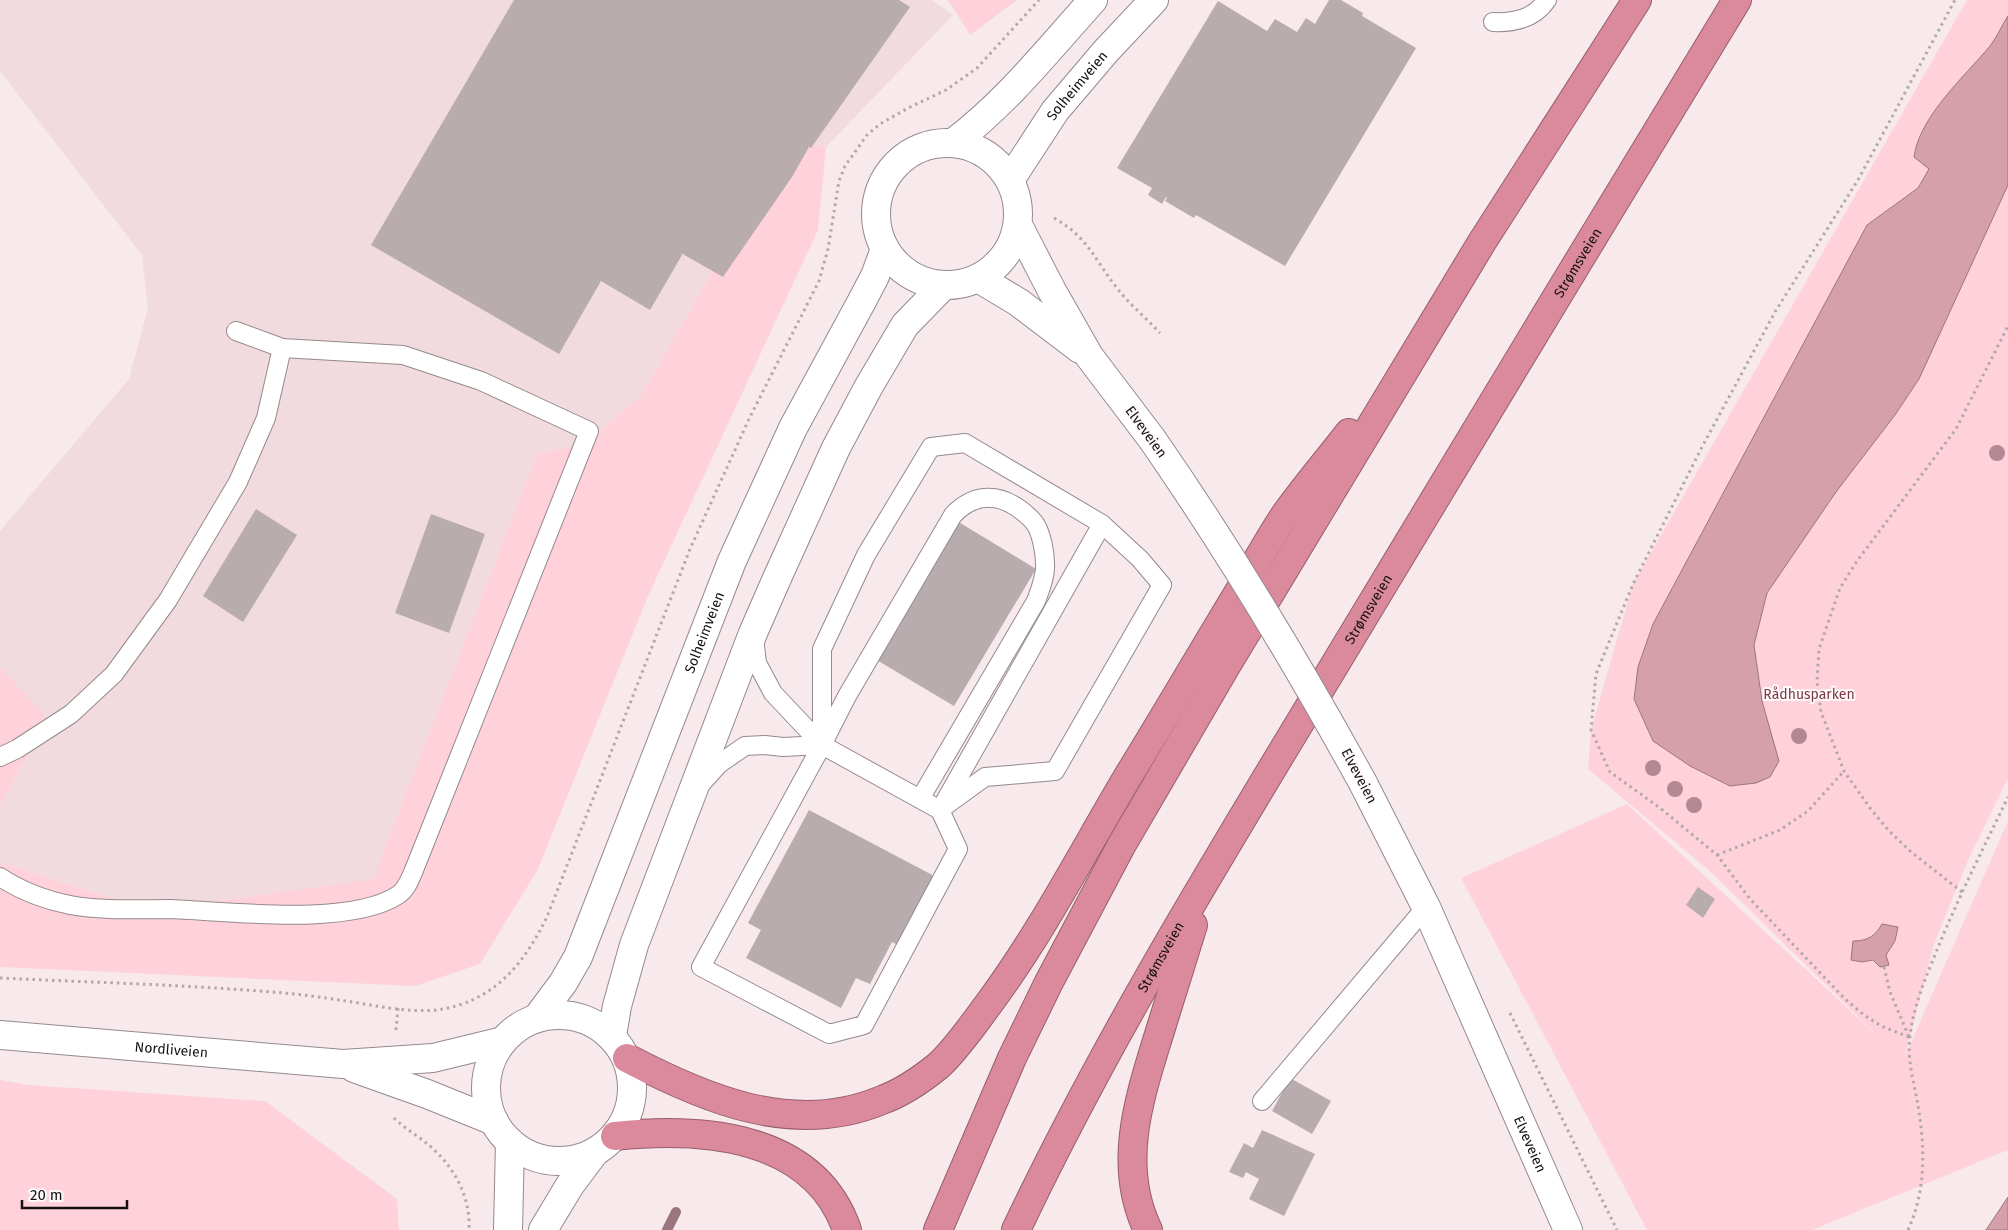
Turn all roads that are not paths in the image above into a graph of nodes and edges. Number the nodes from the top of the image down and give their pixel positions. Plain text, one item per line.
1 (1093, 0) edge
2 (1154, 0) edge
3 (1547, 0) edge
4 (1636, 0) edge
5 (1737, 0) edge
6 (1493, 22) dead end
7 (953, 143) junction
8 (1010, 180) junction
9 (1018, 225) junction
10 (885, 249) junction
11 (978, 278) junction
12 (943, 286) junction
13 (236, 331) dead end
14 (1427, 333) junction
15 (282, 348) junction
16 (1089, 356) junction
17 (1102, 524) junction
18 (753, 633) junction
19 (822, 745) junction
20 (0, 757) edge
21 (690, 795) junction
22 (920, 799) junction
23 (940, 810) junction
24 (0, 877) edge
25 (1207, 878) junction
26 (1426, 907) junction
27 (537, 1018) junction
28 (0, 1035) edge
29 (503, 1041) junction
30 (619, 1047) junction
31 (343, 1064) junction
32 (1262, 1101) dead end
33 (494, 1121) junction
34 (616, 1136) junction
35 (510, 1142) junction
36 (594, 1153) junction
37 (508, 1230) edge
38 (543, 1230) edge
39 (847, 1230) edge
40 (938, 1230) edge
41 (1016, 1230) edge
42 (1148, 1230) edge
43 (1568, 1230) edge

1 - 7 main road
2 - 8 main road, Solheimveien
3 - 6 lane
4 - 14 highway
5 - 25 highway, Strømsveien
7 - 8 main road
7 - 10 main road
8 - 9 main road
9 - 11 main road
9 - 16 main road, Elveveien
10 - 12 main road
10 - 27 main road, Solheimveien
11 - 12 main road
11 - 16 main road, Elveveien
12 - 18 main road
13 - 15 lane
14 - 30 highway
14 - 40 highway
15 - 20 lane
15 - 24 lane
16 - 26 main road, Elveveien, bridge
17 - 19 lane
17 - 23 lane
17 - 23 lane
18 - 19 lane
18 - 21 main road
19 - 21 lane
19 - 22 lane
19 - 22 lane
19 - 23 lane
21 - 30 main road
22 - 23 lane
25 - 41 highway, Strømsveien
25 - 42 highway
26 - 32 lane
26 - 43 main road, Elveveien
27 - 29 main road
27 - 30 main road
28 - 31 main road, Nordliveien
29 - 31 main road, Nordliveien
29 - 33 main road
30 - 34 main road
31 - 33 main road, Nordliveien
33 - 35 main road
34 - 36 main road
34 - 39 highway
35 - 36 main road
35 - 37 main road
36 - 38 main road

